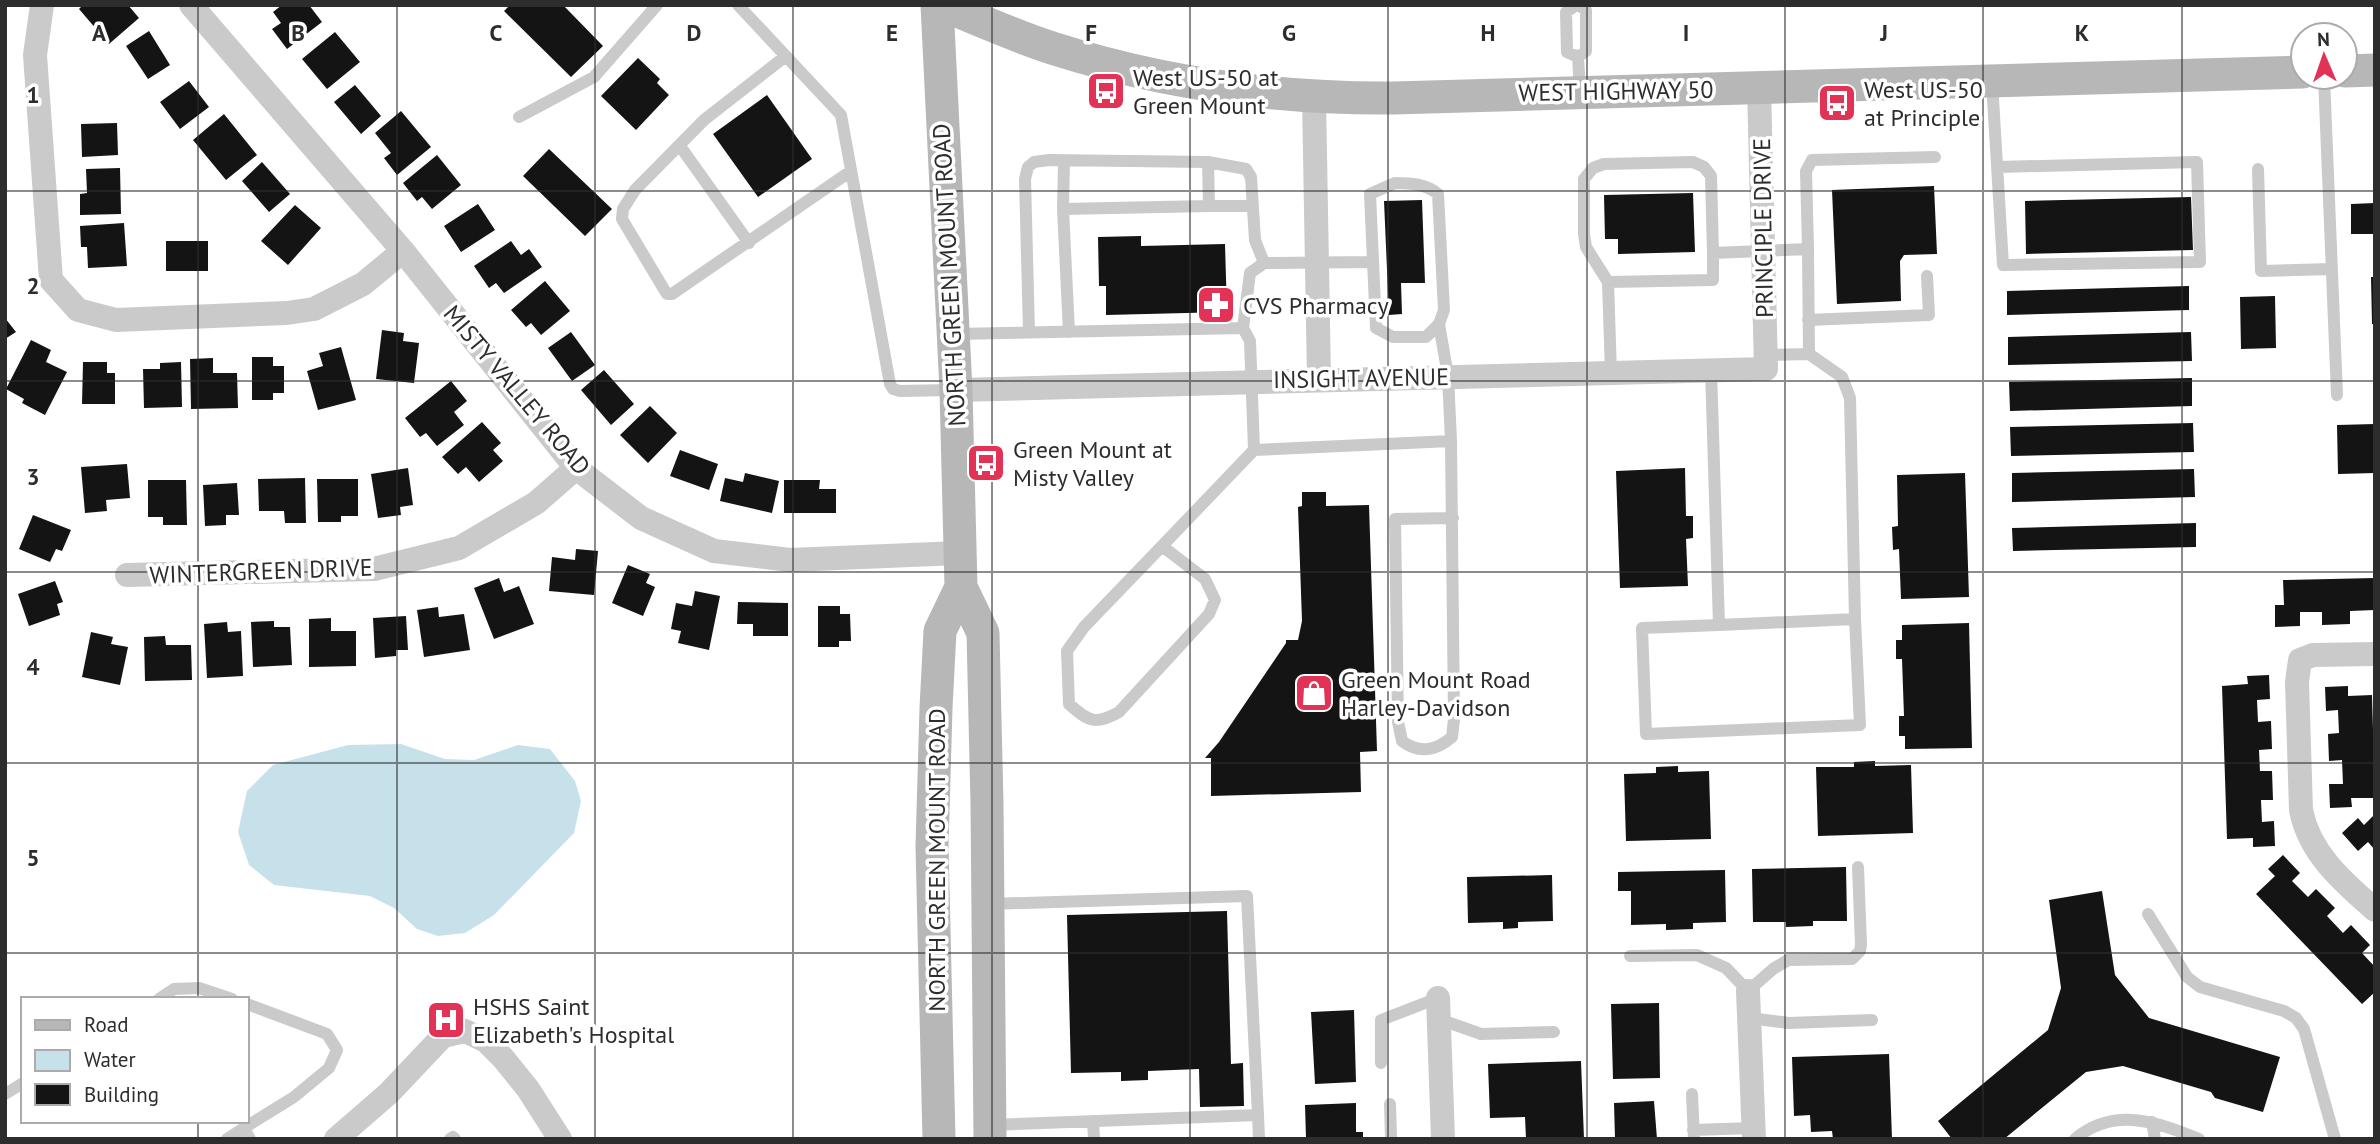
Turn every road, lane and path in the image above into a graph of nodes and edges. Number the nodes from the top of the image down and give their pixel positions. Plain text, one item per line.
1 (42, 5) edge
2 (191, 5) edge
3 (657, 5) edge
4 (738, 5) edge
5 (937, 5) edge
6 (943, 5) edge
7 (1577, 5) edge
8 (786, 56) junction
9 (1578, 57) junction
10 (2289, 72) edge
11 (1992, 81) junction
12 (1759, 88) junction
13 (2325, 91) edge
14 (1580, 92) junction
15 (1314, 97) junction
16 (519, 117) dead end
17 (680, 146) junction
18 (1935, 158) dead end
19 (1064, 161) junction
20 (1208, 162) junction
21 (1998, 167) junction
22 (2258, 169) dead end
23 (851, 171) junction
24 (1209, 206) junction
25 (1252, 206) junction
26 (1063, 209) junction
27 (748, 243) junction
28 (1808, 249) junction
29 (403, 251) junction
30 (1765, 252) junction
31 (1713, 253) junction
32 (1373, 262) junction
33 (1264, 263) junction
34 (1317, 263) junction
35 (2332, 269) junction
36 (1927, 276) dead end
37 (1608, 282) junction
38 (1808, 320) junction
39 (1439, 324) junction
40 (1243, 328) junction
41 (1069, 331) junction
42 (1029, 332) junction
43 (952, 334) junction
44 (1809, 354) junction
45 (1765, 362) junction
46 (1711, 370) junction
47 (1611, 373) junction
48 (1448, 376) junction
49 (1319, 379) junction
50 (1252, 381) junction
51 (956, 390) junction
52 (2337, 395) dead end
53 (1451, 442) junction
54 (1255, 450) junction
55 (576, 468) junction
56 (1453, 518) junction
57 (1162, 546) junction
58 (960, 554) junction
59 (127, 575) dead end
60 (961, 587) junction
61 (1855, 619) junction
62 (1719, 625) junction
63 (2375, 654) edge
64 (1858, 867) dead end
65 (988, 904) junction
66 (2375, 910) edge
67 (2148, 914) dead end
68 (1630, 956) dead end
69 (1748, 991) junction
70 (162, 997) edge
71 (226, 997) edge
72 (248, 1004) edge
73 (1439, 1009) junction
74 (1749, 1018) junction
75 (1872, 1020) dead end
76 (1555, 1032) dead end
77 (1381, 1063) dead end
78 (21, 1084) edge
79 (5, 1094) edge
80 (1692, 1094) dead end
81 (1390, 1104) dead end
82 (1258, 1115) junction
83 (1093, 1121) junction
84 (2152, 1122) junction
85 (990, 1132) edge
86 (247, 1133) edge
87 (1754, 1133) edge
88 (1694, 1134) edge
89 (2082, 1136) edge
90 (227, 1139) edge
91 (337, 1139) edge
92 (560, 1139) edge
93 (939, 1139) edge
94 (1094, 1139) edge
95 (1259, 1139) edge
96 (1391, 1139) edge
97 (1443, 1139) edge
98 (2155, 1139) edge
99 (2199, 1139) edge
100 (2335, 1139) edge

1 - 29 street
2 - 29 street, MISTY VALLEY ROAD
3 - 16 lane
4 - 8 lane
5 - 43 street, NORTH GREEN MOUNT ROAD
6 - 15 street, WEST HIGHWAY 50
7 - 9 lane
7 - 9 lane
8 - 17 lane
8 - 23 lane
9 - 14 lane
10 - 11 street, WEST HIGHWAY 50
11 - 12 street, WEST HIGHWAY 50
11 - 21 lane
12 - 14 street, WEST HIGHWAY 50
12 - 30 street, PRINCIPLE DRIVE
13 - 35 lane
14 - 15 street, WEST HIGHWAY 50
15 - 34 street
17 - 27 lane
17 - 27 lane
18 - 28 lane
19 - 20 lane
19 - 26 lane
19 - 42 lane
20 - 24 lane
20 - 25 lane
21 - 21 lane
22 - 35 lane
23 - 27 lane
23 - 51 lane
24 - 25 lane
24 - 26 lane
25 - 33 lane
26 - 41 lane
28 - 30 lane
28 - 38 lane
29 - 55 street, MISTY VALLEY ROAD
30 - 31 lane
30 - 45 street, PRINCIPLE DRIVE
31 - 37 lane
31 - 37 lane
32 - 34 lane
32 - 39 lane
32 - 39 lane
33 - 34 lane
33 - 40 lane
34 - 49 street
35 - 52 lane
36 - 38 lane
37 - 47 lane
38 - 44 lane
39 - 48 lane
40 - 41 lane
40 - 50 lane
41 - 42 lane
42 - 43 lane
43 - 51 street, NORTH GREEN MOUNT ROAD
44 - 45 lane
44 - 61 lane
45 - 46 street, INSIGHT AVENUE
46 - 47 street, INSIGHT AVENUE
46 - 62 lane
47 - 48 street, INSIGHT AVENUE
48 - 49 street, INSIGHT AVENUE
48 - 53 lane
49 - 50 street, INSIGHT AVENUE
50 - 51 street, INSIGHT AVENUE
50 - 54 lane
51 - 58 street, NORTH GREEN MOUNT ROAD
53 - 54 lane
53 - 56 lane
54 - 57 lane
55 - 58 street, MISTY VALLEY ROAD
55 - 59 street, WINTERGREEN DRIVE
56 - 56 lane
57 - 57 lane
58 - 60 street, NORTH GREEN MOUNT ROAD
60 - 65 street, NORTH GREEN MOUNT ROAD
60 - 93 street, NORTH GREEN MOUNT ROAD
61 - 62 lane
61 - 62 lane
63 - 66 street
64 - 69 lane
65 - 82 lane
65 - 85 street, NORTH GREEN MOUNT ROAD
67 - 100 lane
68 - 69 lane
69 - 74 street
70 - 71 lane
72 - 86 lane
73 - 76 lane
73 - 77 lane
73 - 97 street
74 - 75 lane
74 - 87 street
78 - 79 lane
80 - 88 lane
81 - 96 lane
82 - 83 lane
82 - 95 lane
83 - 85 lane
83 - 94 lane
84 - 89 lane
84 - 98 lane
84 - 99 lane
86 - 90 lane
87 - 88 lane
91 - 92 street

